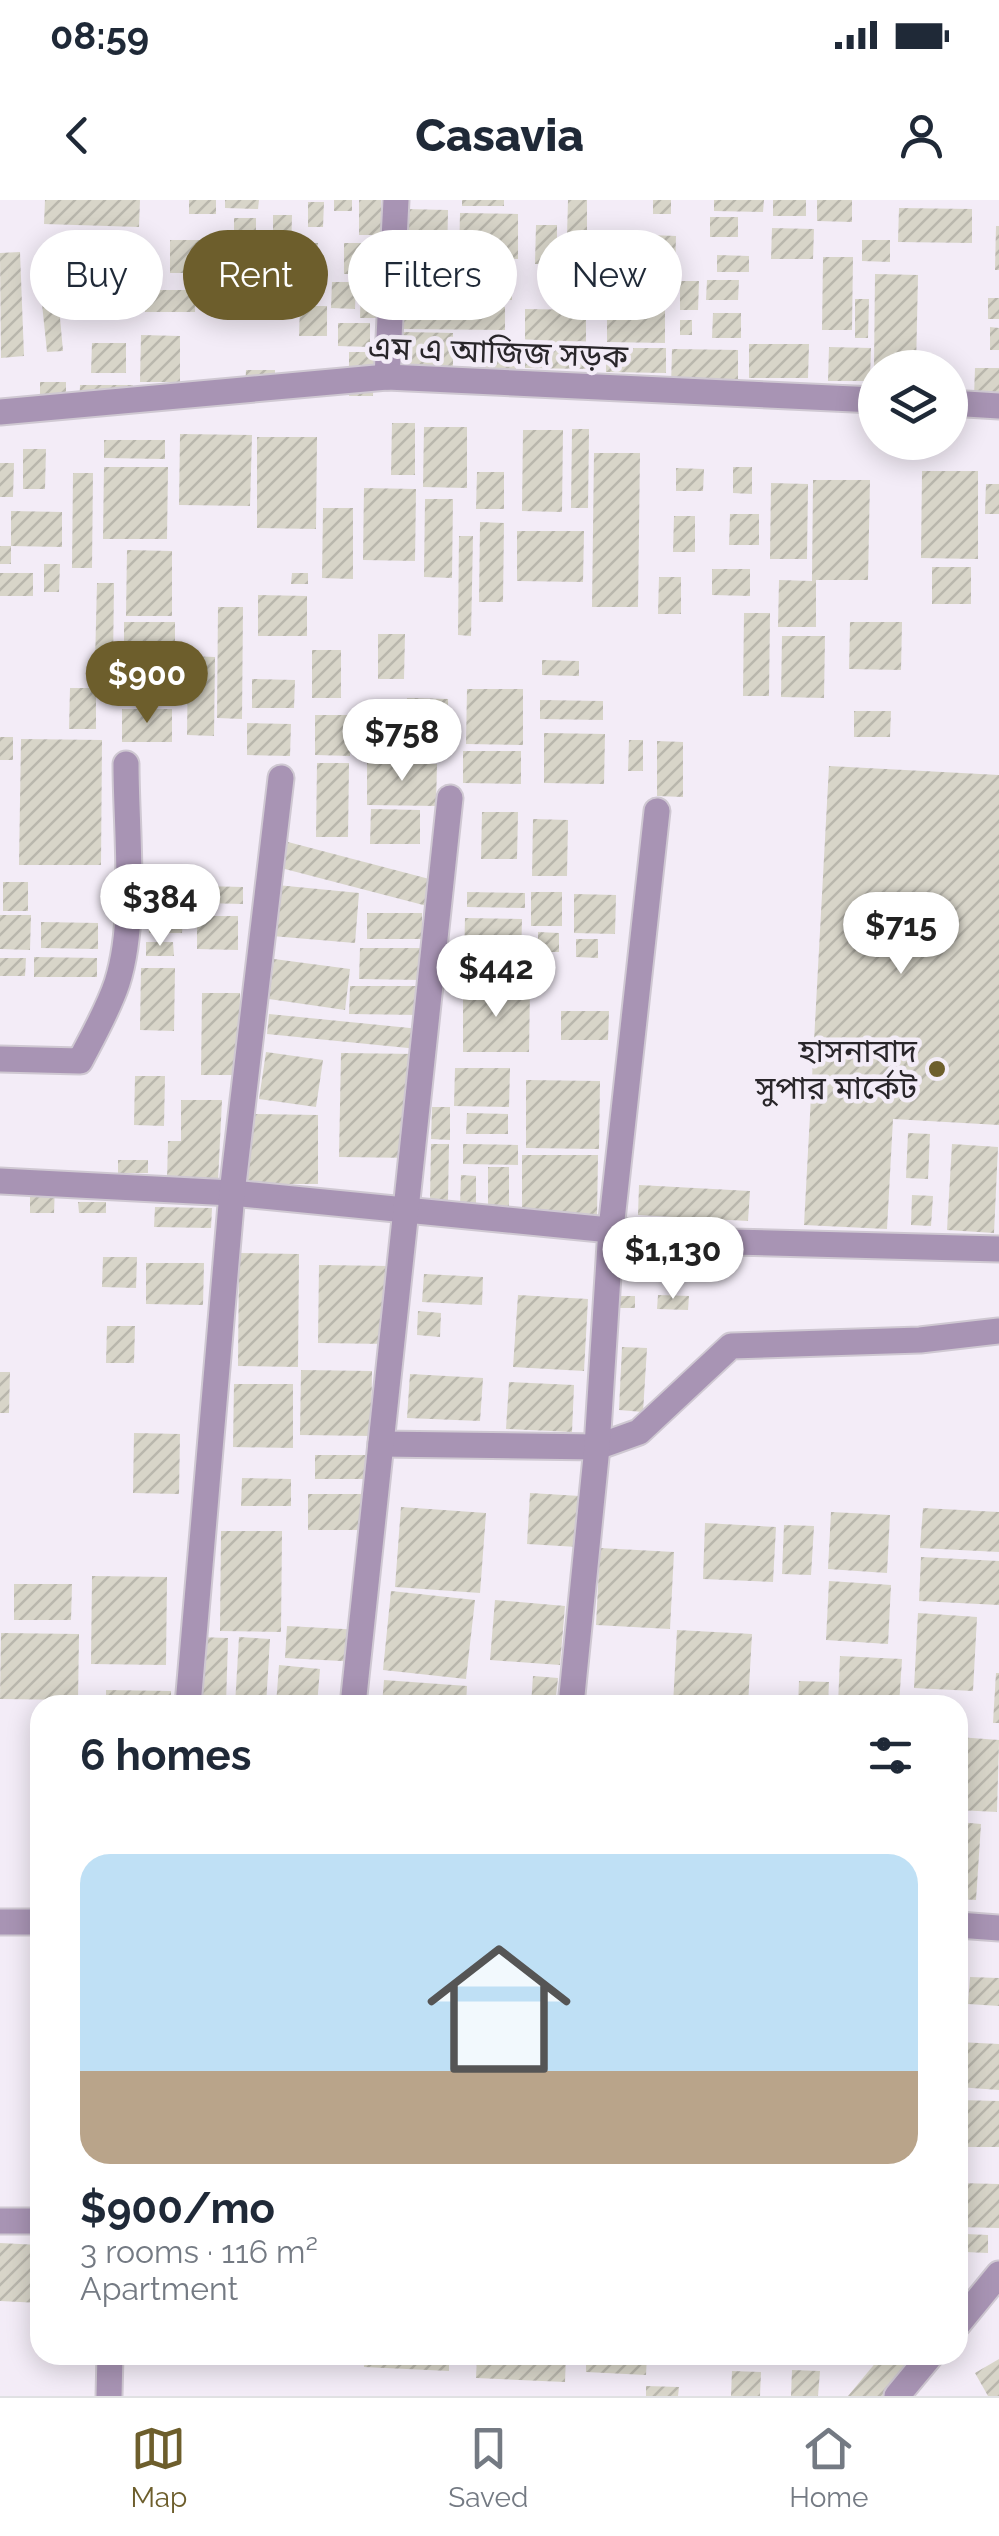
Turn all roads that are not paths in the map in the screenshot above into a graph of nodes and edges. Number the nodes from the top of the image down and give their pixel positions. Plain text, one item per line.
1 (396, 200) edge
2 (387, 377) junction
3 (858, 399) edge
4 (968, 405) edge
5 (999, 406) edge
6 (0, 412) edge
7 (126, 764) dead end
8 (281, 778) dead end
9 (450, 798) dead end
10 (657, 811) dead end
11 (0, 1059) edge
12 (0, 1181) edge
13 (232, 1194) junction
14 (408, 1210) junction
15 (611, 1228) junction
16 (999, 1248) edge
17 (999, 1331) edge
18 (381, 1444) junction
19 (596, 1447) junction
20 (189, 1695) edge
21 (353, 1695) edge
22 (572, 1695) edge
23 (0, 1922) edge
24 (30, 1922) edge
25 (968, 1926) edge
26 (999, 1928) edge
27 (0, 2221) edge
28 (30, 2221) edge
29 (999, 2274) edge
30 (968, 2312) edge
31 (110, 2365) edge
32 (924, 2365) edge
33 (110, 2396) edge
34 (898, 2396) edge

1 - 2 street
2 - 3 street, এম এ আজিজ সড়ক
2 - 6 street, এম এ আজিজ সড়ক
4 - 5 street
7 - 11 street
8 - 13 street
9 - 14 street
10 - 15 street
12 - 13 street
13 - 14 street
13 - 20 street
14 - 15 street
14 - 18 street
15 - 16 street
15 - 19 street
17 - 19 street
18 - 19 street
18 - 21 street
19 - 22 street
23 - 24 street
25 - 26 street
27 - 28 street
29 - 30 street
31 - 33 street
32 - 34 street

